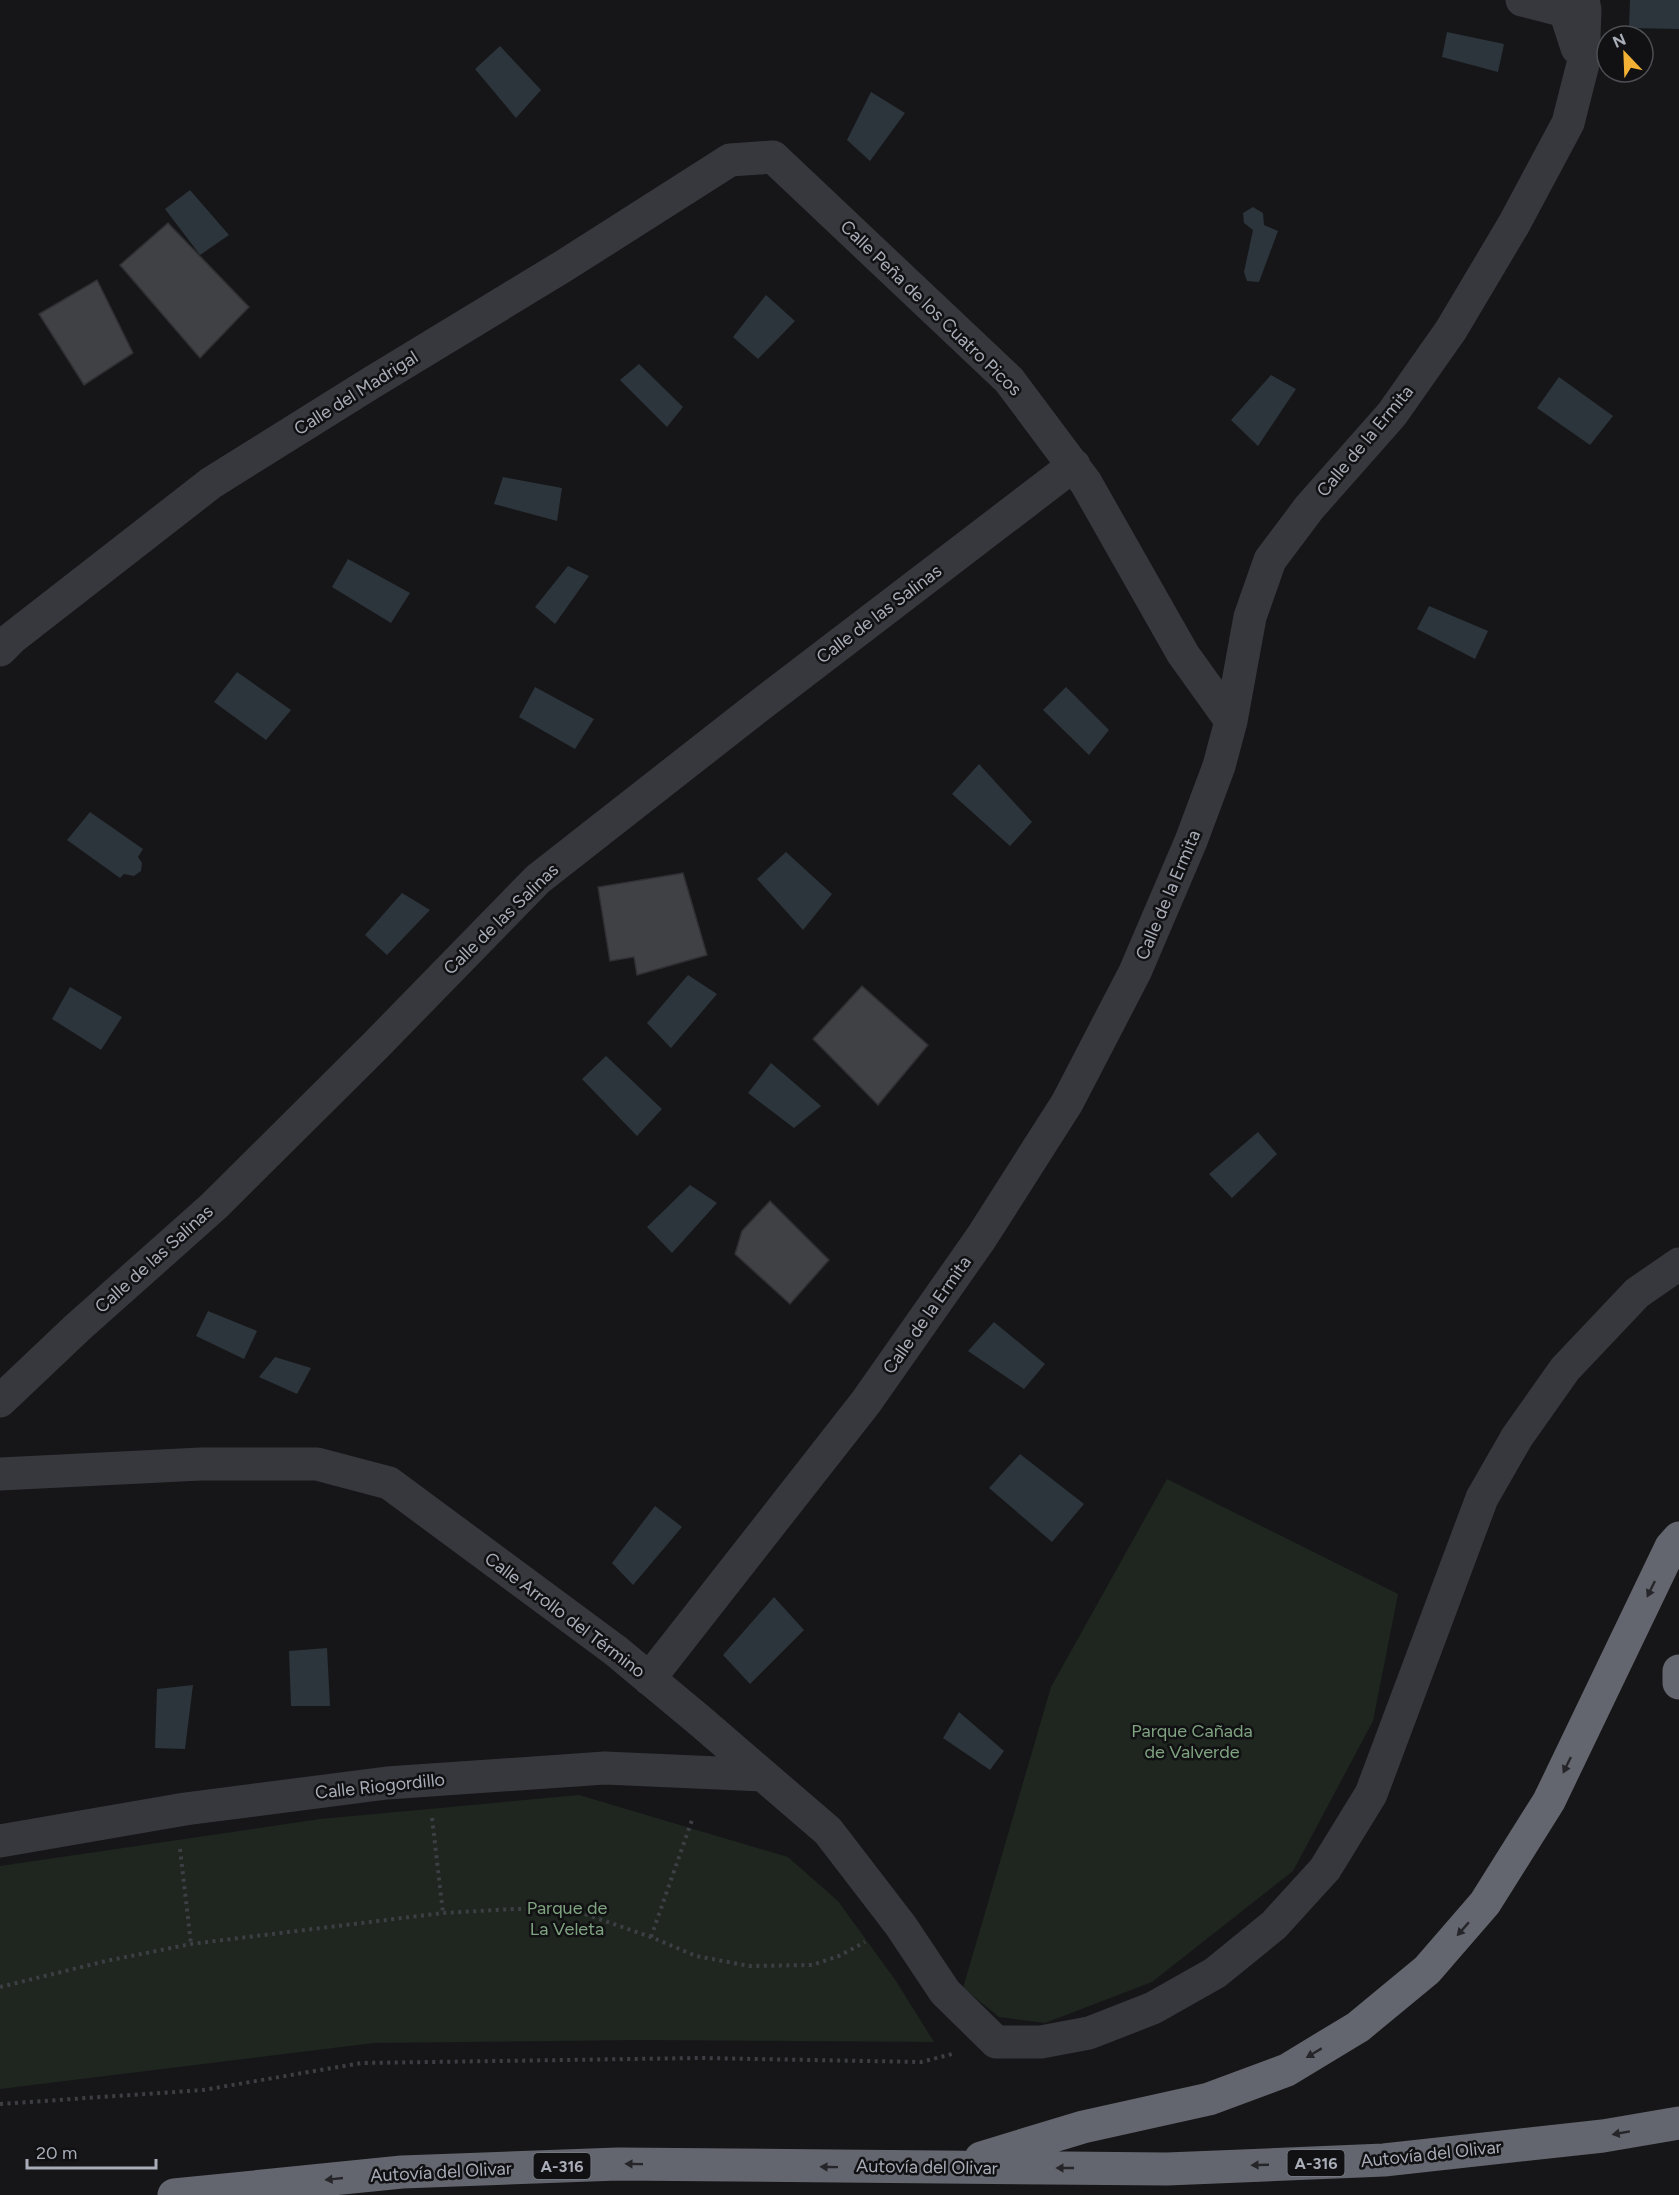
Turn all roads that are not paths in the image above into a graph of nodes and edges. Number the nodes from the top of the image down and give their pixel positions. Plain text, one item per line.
1 (1522, 0) edge
2 (1583, 0) edge
3 (1583, 64) junction
4 (730, 160) joint
5 (1074, 465) junction
6 (0, 650) edge
7 (1231, 721) junction
8 (1679, 1264) edge
9 (0, 1401) edge
10 (0, 1474) edge
11 (1679, 1538) edge
12 (1679, 1671) edge
13 (649, 1679) junction
14 (1679, 1683) edge
15 (763, 1775) junction
16 (0, 1841) edge
17 (1679, 2123) edge
18 (950, 2168) junction
19 (174, 2195) edge

1 - 3 street
2 - 3 street, Calle de la Ermita
3 - 7 street, Calle de la Ermita
4 - 5 street, Calle Peña de los Cuatro Picos
4 - 6 street, Calle del Madrigal
5 - 7 street, Calle Peña de los Cuatro Picos
5 - 9 street, Calle de las Salinas
7 - 13 street, Calle de la Ermita
8 - 15 street, Calle Arrollo del Término
10 - 13 street, Calle Arrollo del Término
11 -> 18 highway
12 - 14 highway
13 - 15 street, Calle Arrollo del Término
15 - 16 street, Calle Riogordillo
17 -> 18 highway, Autovía del Olivar / A-316
18 -> 19 highway, Autovía del Olivar / A-316

